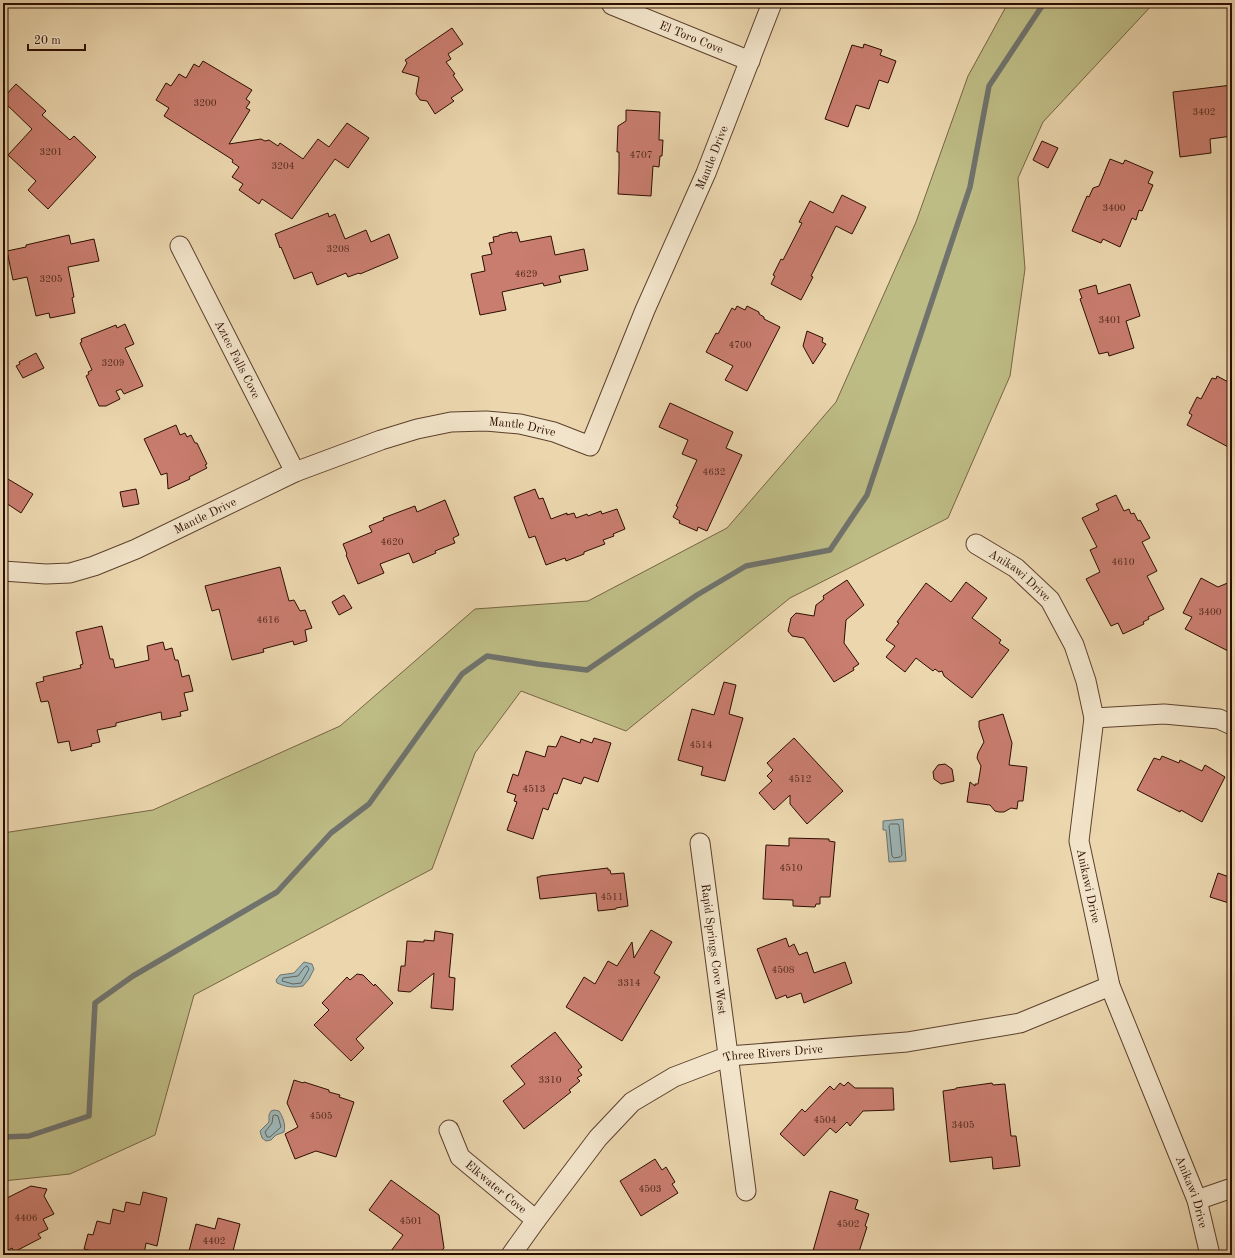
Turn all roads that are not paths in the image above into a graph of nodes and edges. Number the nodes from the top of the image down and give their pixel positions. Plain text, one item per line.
1 (611, 3) edge
2 (772, 3) edge
3 (750, 62) junction
4 (180, 246) dead end
5 (295, 472) junction
6 (976, 544) dead end
7 (3, 572) edge
8 (1094, 718) junction
9 (1232, 726) edge
10 (700, 843) dead end
11 (1110, 986) junction
12 (728, 1056) junction
13 (449, 1130) dead end
14 (1232, 1188) edge
15 (746, 1191) dead end
16 (1197, 1200) junction
17 (536, 1220) junction
18 (511, 1255) edge
19 (1210, 1255) edge

1 - 3 street, El Toro Cove
2 - 3 street, Mantle Drive
3 - 5 street, Mantle Drive
4 - 5 street, Aztec Falls Cove
5 - 7 street, Mantle Drive
6 - 8 street, Anikawi Drive
8 - 9 street
8 - 11 street, Anikawi Drive
10 - 12 street, Rapid Springs Cove West
11 - 12 street, Three Rivers Drive
11 - 16 street, Anikawi Drive
12 - 15 street, Rapid Springs Cove West
12 - 17 street, Three Rivers Drive
13 - 17 street, Elkwater Cove
14 - 16 street
16 - 19 street, Anikawi Drive
17 - 18 street, Three Rivers Drive

